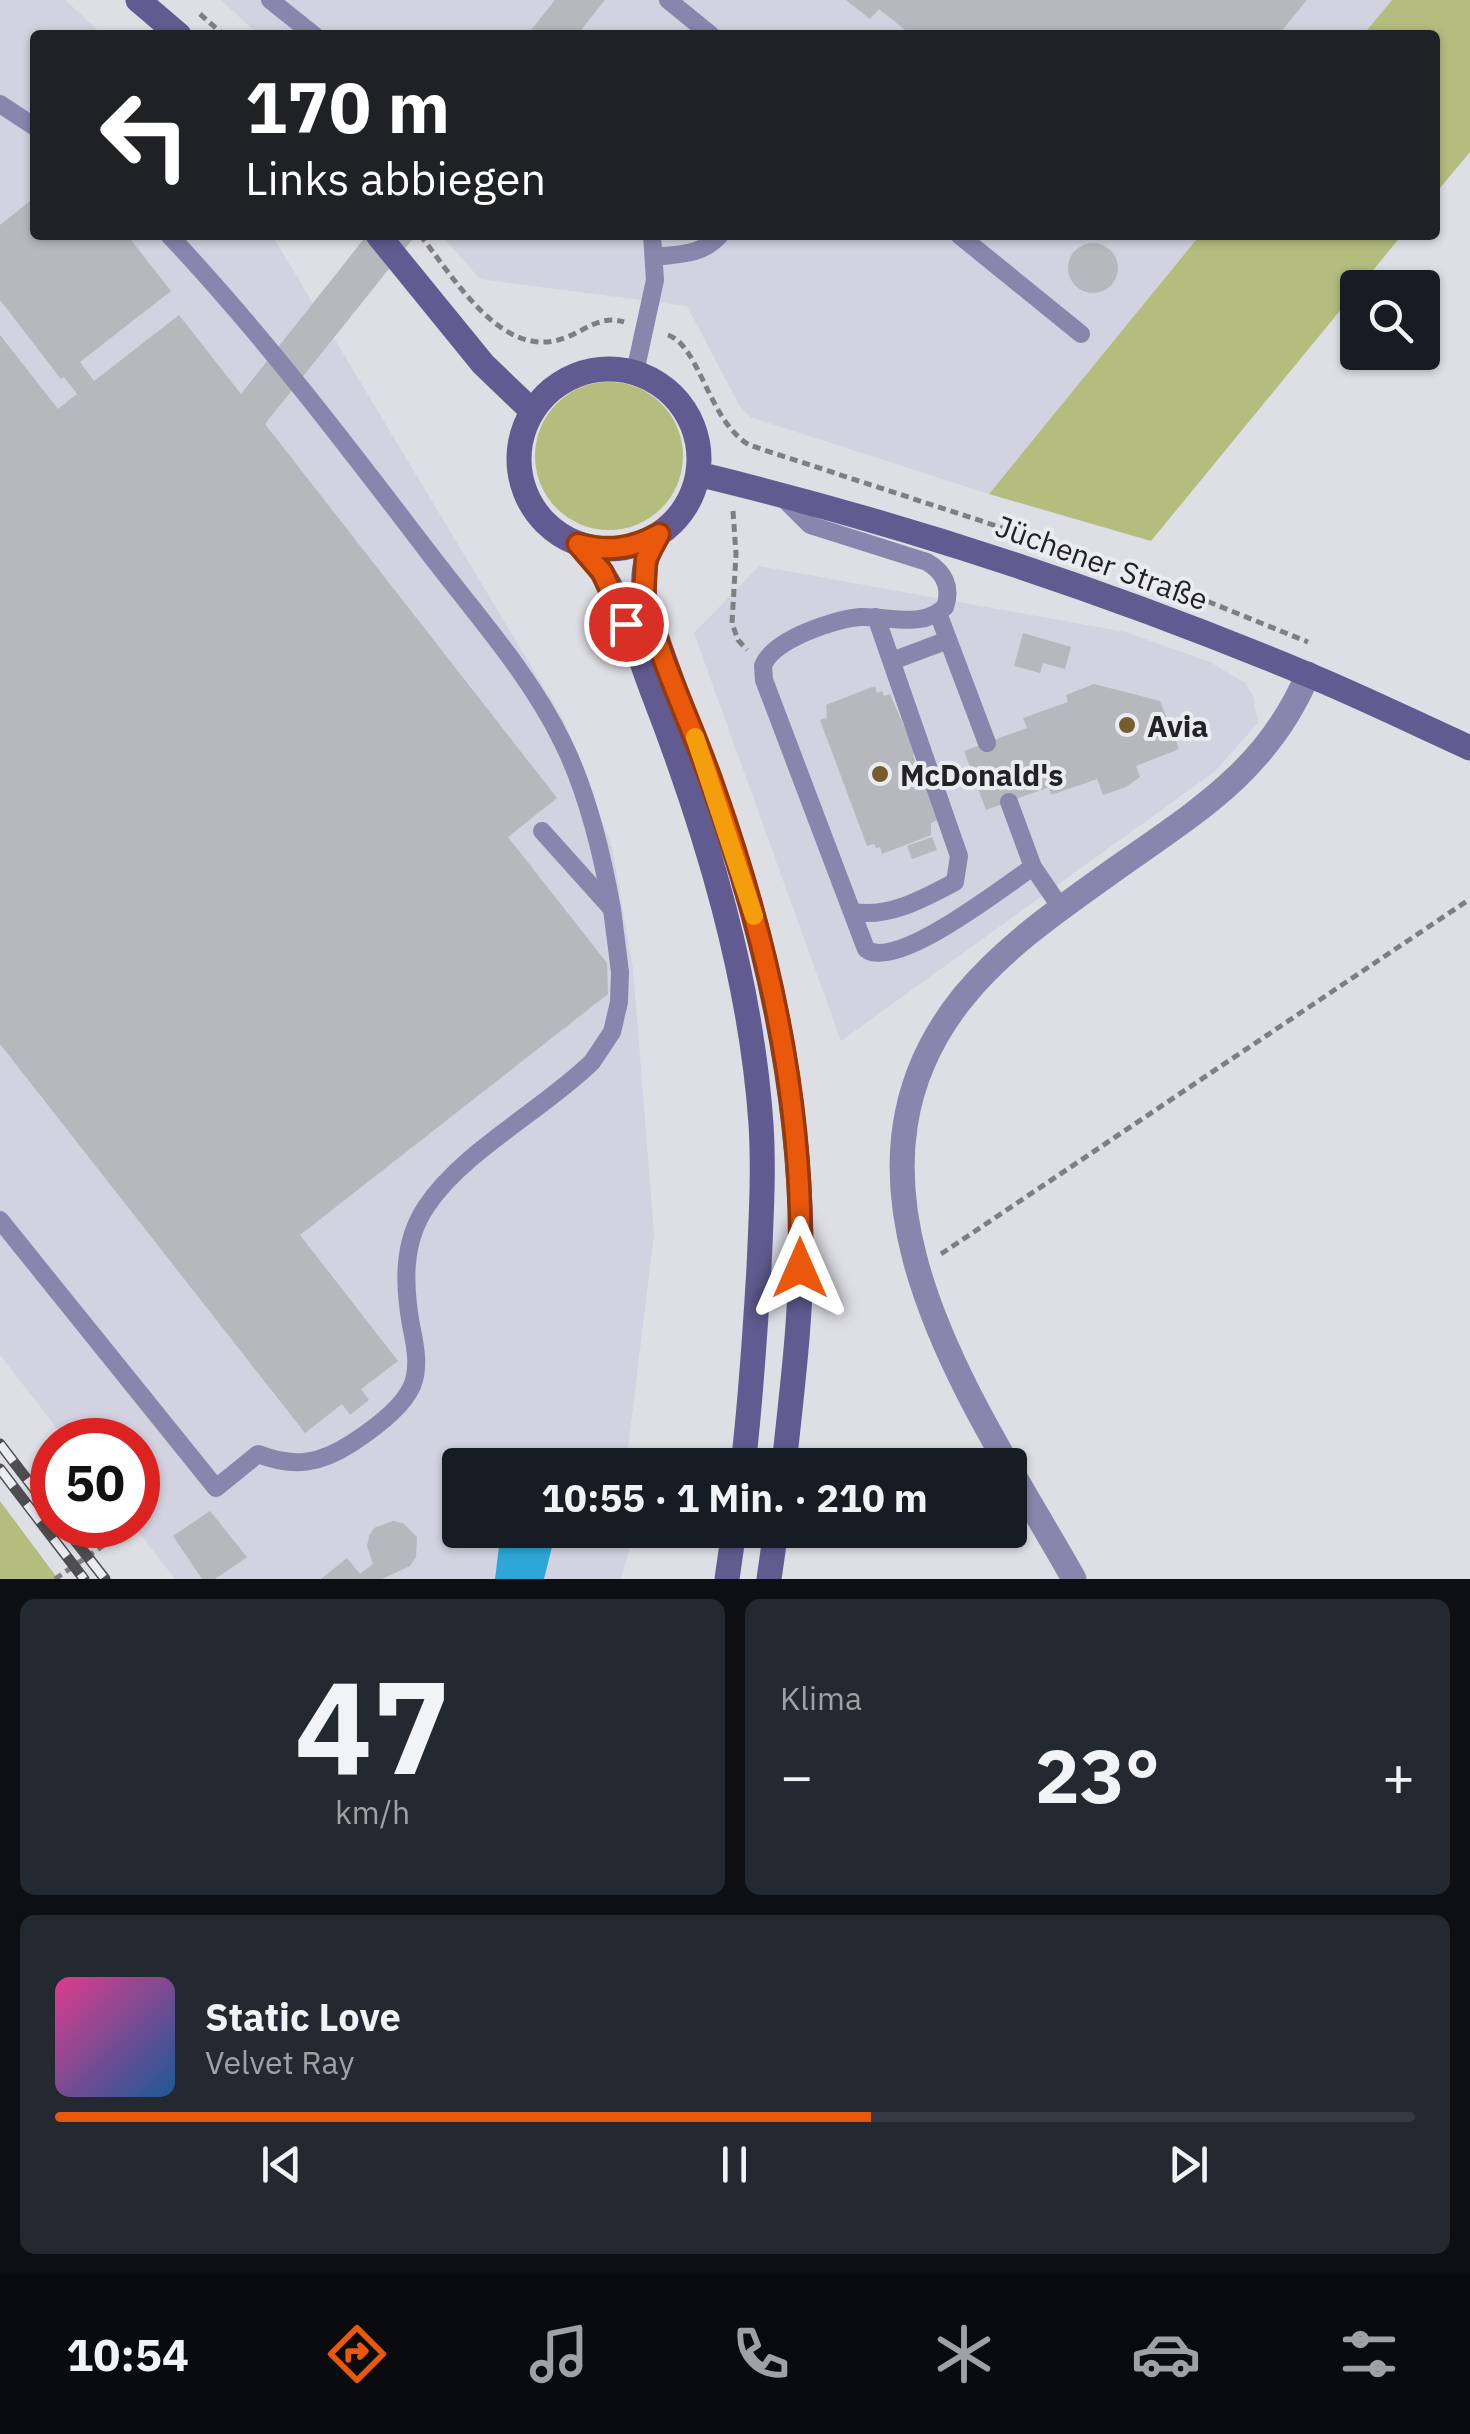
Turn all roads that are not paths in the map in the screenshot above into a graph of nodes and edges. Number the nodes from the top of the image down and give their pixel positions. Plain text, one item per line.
1 (138, 0) edge
2 (270, 0) edge
3 (668, 0) edge
4 (173, 30) edge
5 (308, 30) edge
6 (705, 30) edge
7 (0, 104) edge
8 (30, 125) edge
9 (174, 240) edge
10 (382, 240) edge
11 (653, 240) edge
12 (716, 240) edge
13 (965, 240) edge
14 (655, 257) junction
15 (1081, 334) dead end
16 (636, 372) junction
17 (532, 411) junction
18 (698, 474) junction
19 (778, 493) junction
20 (659, 534) junction
21 (578, 544) junction
22 (938, 613) junction
23 (876, 617) junction
24 (948, 640) junction
25 (892, 661) junction
26 (1308, 674) junction
27 (987, 742) dead end
28 (1470, 748) edge
29 (1009, 802) dead end
30 (542, 831) dead end
31 (1033, 867) junction
32 (1060, 908) junction
33 (612, 909) junction
34 (852, 912) junction
35 (0, 1220) edge
36 (744, 1448) edge
37 (785, 1448) edge
38 (731, 1548) edge
39 (773, 1548) edge
40 (727, 1579) edge
41 (769, 1579) edge
42 (1074, 1579) edge

1 - 4 main road
2 - 5 lane
3 - 6 lane
7 - 8 lane
9 - 33 lane
10 - 17 main road
11 - 14 lane
12 - 14 lane
13 - 15 lane
14 - 16 lane
16 - 17 main road
16 - 18 main road
17 - 21 main road
18 - 19 main road, Jüchener Straße
18 - 20 main road
19 - 22 lane
19 - 26 main road, Jüchener Straße
20 - 21 main road
20 - 37 main road
21 - 36 main road
22 - 23 lane
22 - 24 lane
23 - 25 lane
23 - 34 lane
24 - 25 lane
24 - 27 lane
25 - 34 lane
26 - 28 main road, Jüchener Straße
26 - 32 street
29 - 31 lane
30 - 33 lane
31 - 32 lane
31 - 34 lane
32 - 42 street
33 - 35 lane
38 - 40 main road
39 - 41 main road

